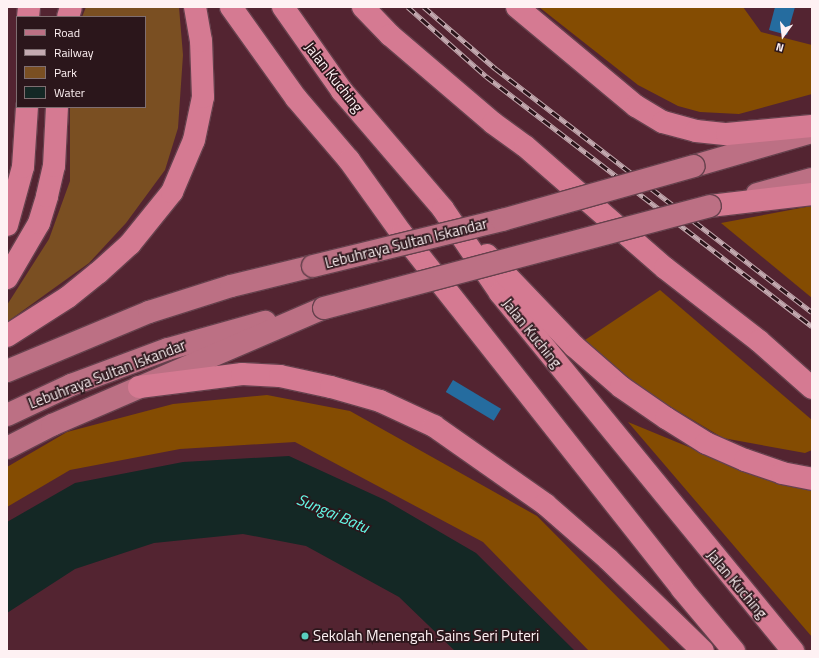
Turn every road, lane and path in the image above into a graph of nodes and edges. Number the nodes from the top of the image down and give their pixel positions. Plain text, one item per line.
1 (195, 7) edge
2 (231, 7) edge
3 (283, 7) edge
4 (363, 7) edge
5 (517, 7) edge
6 (27, 108) edge
7 (53, 108) edge
8 (57, 108) edge
9 (812, 126) edge
10 (812, 132) edge
11 (812, 179) edge
12 (812, 194) edge
13 (710, 206) junction
14 (443, 209) junction
15 (7, 225) edge
16 (7, 251) edge
17 (7, 278) edge
18 (324, 308) junction
19 (7, 336) edge
20 (7, 371) edge
21 (139, 387) junction
22 (812, 388) edge
23 (7, 415) edge
24 (7, 448) edge
25 (812, 479) edge
26 (703, 651) edge
27 (734, 651) edge
28 (792, 651) edge

1 - 19 highway
2 - 27 highway
3 - 14 highway, Jalan Kuching
4 - 22 highway
5 - 9 highway
6 - 15 highway
7 - 16 highway
8 - 17 highway
10 - 20 main road, Lebuhraya Sultan Iskandar, bridge
11 - 13 main road, Lebuhraya Sultan Iskandar
12 - 13 highway
13 - 18 main road, Lebuhraya Sultan Iskandar, bridge
14 - 25 highway
14 - 28 highway, Jalan Kuching
18 - 21 main road
18 - 23 main road, Lebuhraya Sultan Iskandar
21 - 24 main road
21 - 26 highway

